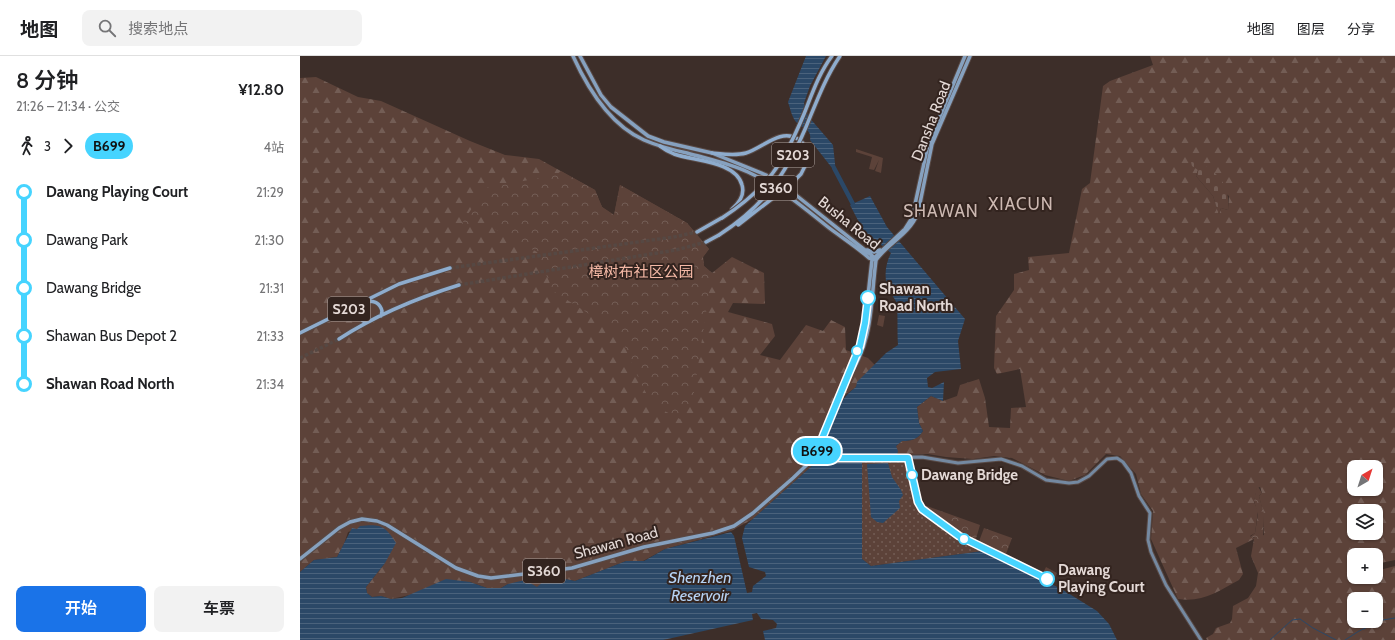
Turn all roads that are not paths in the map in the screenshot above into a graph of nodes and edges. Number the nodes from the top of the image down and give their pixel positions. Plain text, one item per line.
1 (573, 56) edge
2 (580, 56) edge
3 (832, 56) edge
4 (840, 56) edge
5 (965, 56) edge
6 (970, 56) edge
7 (601, 95) junction
8 (596, 98) junction
9 (660, 146) junction
10 (712, 153) junction
11 (722, 218) junction
12 (697, 232) tunnel mouth
13 (719, 235) junction
14 (900, 236) junction
15 (706, 242) tunnel mouth
16 (863, 248) junction
17 (884, 250) junction
18 (874, 259) junction
19 (450, 268) tunnel mouth
20 (459, 285) tunnel mouth
21 (365, 301) junction
22 (380, 317) junction
23 (374, 320) junction
24 (300, 333) edge
25 (341, 338) tunnel mouth
26 (854, 359) junction
27 (858, 362) junction
28 (843, 386) junction
29 (814, 458) junction
30 (300, 559) edge
31 (1201, 640) edge

1 - 8 main road, Busha Road / S360
2 - 7 main road, Busha Road / S360
3 - 11 highway, S203, bridge
4 - 13 highway, S203, bridge
5 - 14 main road, Dansha Road
6 - 14 main road, Dansha Road
7 - 8 main road
7 - 10 main road, Busha Road / S360
8 - 9 main road, Busha Road / S360
9 - 11 highway, bridge
9 - 18 main road, Busha Road / S360
10 - 13 highway, bridge
10 - 16 main road, Busha Road / S360
11 - 12 highway, S203
13 - 15 highway, S203
14 - 17 main road
16 - 17 main road
16 - 18 main road, Busha Road / S360
17 - 18 main road
18 - 26 main road, Shawan Road / S360
18 - 27 main road, Shawan Road / S360
19 - 21 highway, S203
20 - 22 highway, S203
21 - 22 highway
21 - 23 highway
21 - 24 highway, S203
22 - 23 highway, S203
23 - 25 highway, S203
26 - 27 main road
26 - 28 main road, Shawan Road / S360
27 - 28 main road, Shawan Road / S360
28 - 29 main road, Shawan Road / S360
29 - 30 main road, Shawan Road / S360
29 - 31 main road

